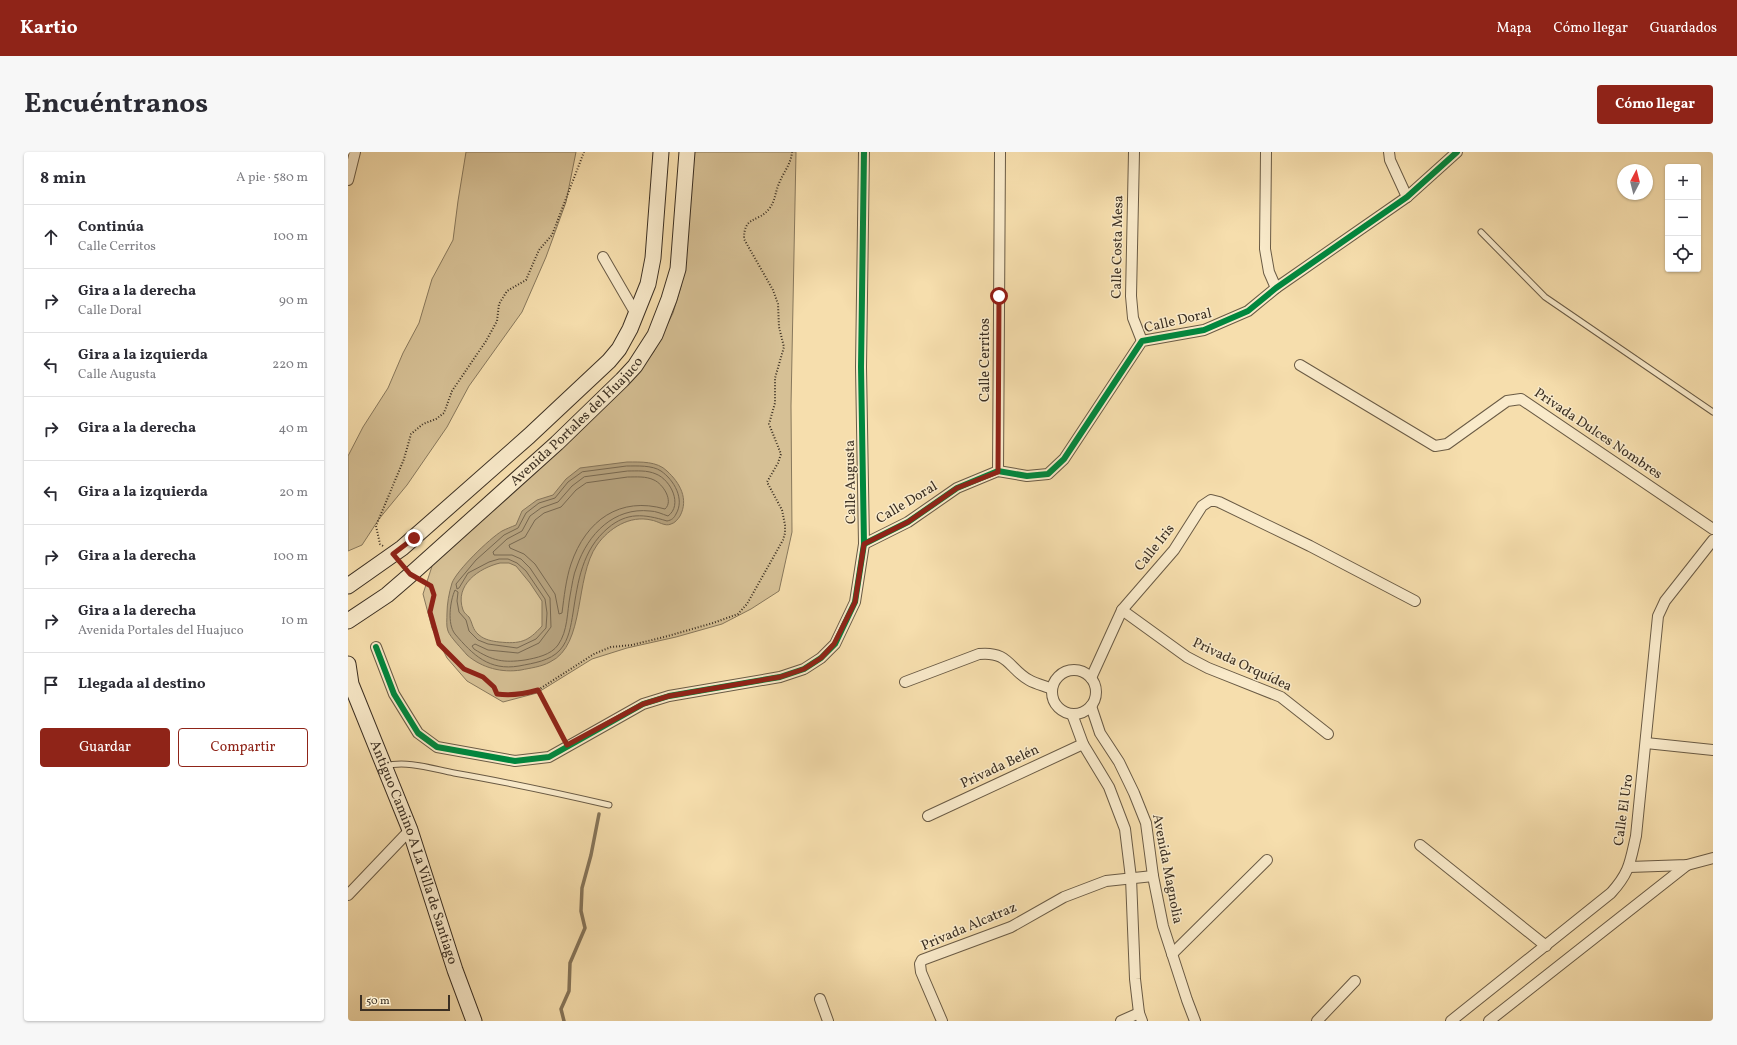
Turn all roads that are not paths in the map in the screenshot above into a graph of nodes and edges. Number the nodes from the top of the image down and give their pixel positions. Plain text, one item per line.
1 (355, 152) edge
2 (661, 152) edge
3 (687, 152) edge
4 (864, 152) edge
5 (1000, 152) edge
6 (1134, 152) edge
7 (1266, 152) edge
8 (1389, 152) edge
9 (1457, 152) edge
10 (349, 176) edge
11 (1407, 197) junction
12 (1481, 232) dead end
13 (603, 257) dead end
14 (1276, 288) junction
15 (636, 314) junction
16 (1142, 341) junction
17 (1300, 365) dead end
18 (1713, 412) edge
19 (998, 472) junction
20 (1713, 528) edge
21 (1713, 540) edge
22 (864, 544) junction
23 (393, 554) junction
24 (410, 574) junction
25 (348, 586) edge
26 (1414, 601) dead end
27 (1122, 610) junction
28 (348, 621) edge
29 (376, 647) dead end
30 (348, 664) edge
31 (1091, 678) junction
32 (350, 682) edge
33 (905, 682) dead end
34 (1052, 689) junction
35 (1091, 706) junction
36 (1072, 714) junction
37 (1328, 734) dead end
38 (1646, 743) junction
39 (1083, 744) junction
40 (1713, 750) edge
41 (384, 767) junction
42 (609, 805) dead end
43 (928, 816) dead end
44 (410, 830) junction
45 (1420, 845) dead end
46 (1713, 858) edge
47 (1267, 860) dead end
48 (1687, 865) junction
49 (1629, 867) junction
50 (1153, 876) junction
51 (1130, 878) junction
52 (348, 895) edge
53 (1546, 946) junction
54 (1172, 954) junction
55 (1355, 981) dead end
56 (820, 999) dead end
57 (1141, 1017) edge
58 (474, 1021) edge
59 (828, 1021) edge
60 (942, 1021) edge
61 (1121, 1021) edge
62 (1195, 1021) edge
63 (1317, 1021) edge
64 (1451, 1021) edge
65 (1489, 1021) edge

1 - 10 street
2 - 15 street, Avenida Portales del Huajuco
3 - 24 street, Avenida Portales del Huajuco
4 - 22 street, Calle Augusta
5 - 19 street, Calle Cerritos
6 - 16 street, Calle Costa Mesa
7 - 14 street
8 - 11 street
9 - 11 street, Calle Doral
11 - 14 street, Calle Doral
12 - 18 lane
13 - 15 street
14 - 16 street, Calle Doral
15 - 23 street, Avenida Portales del Huajuco
16 - 19 street, Calle Doral
17 - 20 street, Privada Dulces Nombres
19 - 22 street, Calle Doral
21 - 38 street, Calle El Uro
22 - 29 street, Calle Augusta
23 - 24 street
23 - 25 street, Avenida Portales del Huajuco
24 - 28 street, Avenida Portales del Huajuco
26 - 27 street, Calle Iris
27 - 31 street, Calle Iris
27 - 37 street, Privada Orquídea
30 - 32 street, Antiguo Camino A La Villa de Santiago
31 - 34 street
31 - 35 street
32 - 41 street, Antiguo Camino A La Villa de Santiago
33 - 34 street
34 - 36 street
35 - 36 street
35 - 50 street, Avenida Magnolia
36 - 39 street
38 - 40 street
38 - 49 street, Calle El Uro
39 - 43 street, Privada Belén
39 - 51 street
41 - 42 lane
41 - 44 street, Antiguo Camino A La Villa de Santiago
44 - 52 street
44 - 58 street, Antiguo Camino A La Villa de Santiago
45 - 53 street
46 - 48 street
47 - 54 street
48 - 49 street
48 - 65 street
49 - 53 street, Calle El Uro
50 - 51 street, Privada Alcatraz
50 - 54 street, Avenida Magnolia
51 - 57 street
51 - 60 street, Privada Alcatraz
53 - 64 street, Calle El Uro
54 - 62 street, Avenida Magnolia
55 - 63 street
56 - 59 street
57 - 61 street

